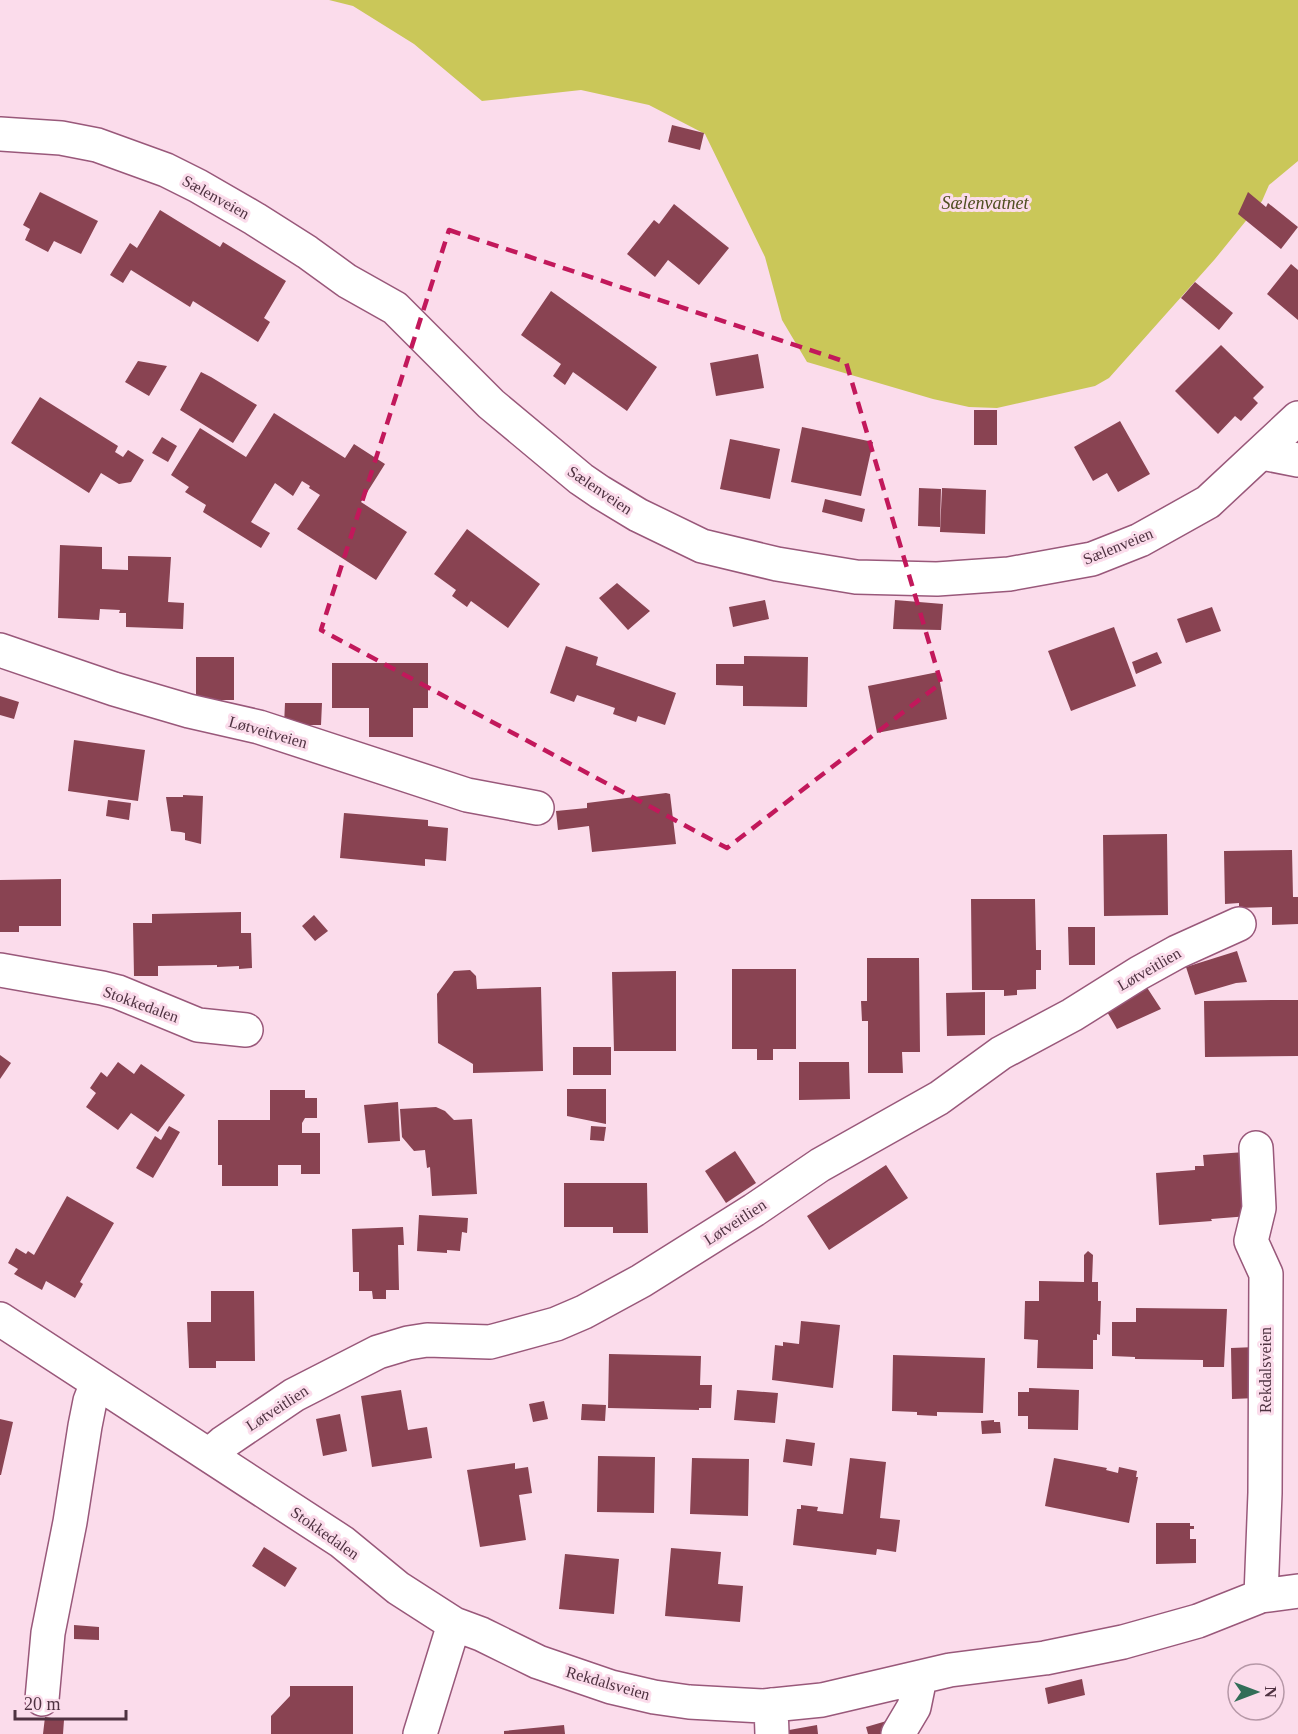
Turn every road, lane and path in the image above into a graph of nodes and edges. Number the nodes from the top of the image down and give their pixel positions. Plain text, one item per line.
1 (0, 134) edge
2 (1298, 418) edge
3 (1262, 453) junction
4 (1298, 460) edge
5 (0, 650) edge
6 (537, 807) dead end
7 (1239, 924) dead end
8 (0, 970) edge
9 (246, 1030) dead end
10 (1256, 1148) dead end
11 (0, 1319) edge
12 (97, 1383) junction
13 (210, 1455) junction
14 (1298, 1591) edge
15 (1261, 1596) junction
16 (454, 1624) junction
17 (920, 1678) junction
18 (42, 1698) dead end
19 (772, 1719) edge
20 (420, 1734) edge
21 (898, 1734) edge

1 - 3 street, Sælenveien
2 - 3 street, Sælenveien
3 - 4 street
5 - 6 street, Løtveitveien
7 - 13 street, Løtveitlien
8 - 9 street, Stokkedalen
10 - 15 street, Rekdalsveien
11 - 12 street, Stokkedalen
12 - 13 street, Stokkedalen
12 - 18 street
13 - 16 street, Stokkedalen
14 - 15 street, Rekdalsveien
15 - 17 street, Rekdalsveien
16 - 19 street, Rekdalsveien
16 - 20 street
17 - 19 street, Rekdalsveien
17 - 21 street

